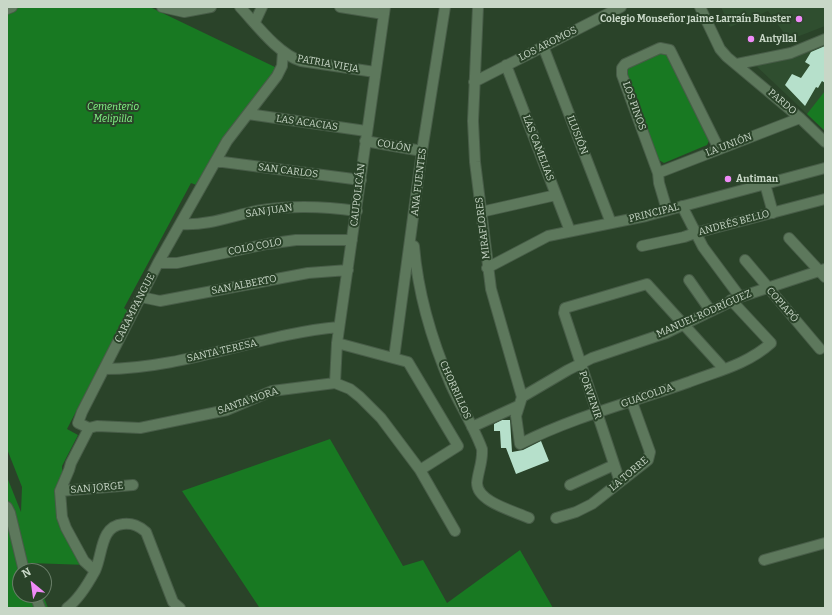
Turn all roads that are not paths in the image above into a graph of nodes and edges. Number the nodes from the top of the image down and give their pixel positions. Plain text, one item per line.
1 (12, 7) edge
2 (162, 7) edge
3 (211, 7) edge
4 (240, 7) edge
5 (262, 7) edge
6 (340, 7) edge
7 (445, 7) edge
8 (488, 7) edge
9 (620, 7) edge
10 (700, 7) edge
11 (7, 9) edge
12 (478, 9) edge
13 (384, 10) edge
14 (255, 22) junction
15 (825, 39) edge
16 (543, 46) junction
17 (283, 51) junction
18 (737, 64) junction
19 (506, 65) junction
20 (375, 72) junction
21 (474, 82) junction
22 (248, 114) junction
23 (800, 118) junction
24 (365, 136) junction
25 (825, 142) edge
26 (719, 149) junction
27 (422, 151) junction
28 (215, 162) junction
29 (825, 168) edge
30 (658, 173) junction
31 (361, 180) junction
32 (765, 184) junction
33 (556, 195) junction
34 (825, 199) edge
35 (682, 206) junction
36 (667, 210) junction
37 (357, 211) junction
38 (481, 212) junction
39 (773, 213) junction
40 (611, 223) junction
41 (181, 224) junction
42 (413, 230) junction
43 (570, 231) junction
44 (695, 233) junction
45 (789, 238) dead end
46 (352, 240) junction
47 (642, 246) dead end
48 (745, 260) dead end
49 (158, 264) junction
50 (487, 268) junction
51 (348, 270) junction
52 (823, 272) edge
53 (689, 280) dead end
54 (767, 288) junction
55 (141, 298) junction
56 (735, 298) junction
57 (710, 310) junction
58 (683, 324) junction
59 (339, 327) junction
60 (337, 343) junction
61 (820, 348) dead end
62 (394, 358) junction
63 (579, 364) junction
64 (104, 368) junction
65 (724, 369) junction
66 (335, 383) junction
67 (520, 402) junction
68 (632, 402) junction
69 (597, 413) junction
70 (472, 427) junction
71 (89, 428) junction
72 (520, 444) joint
73 (614, 465) junction
74 (420, 470) junction
75 (620, 482) junction
76 (133, 484) dead end
77 (570, 485) dead end
78 (60, 491) junction
79 (7, 507) edge
80 (529, 518) dead end
81 (556, 518) dead end
82 (455, 531) dead end
83 (825, 543) edge
84 (764, 560) dead end
85 (22, 563) edge
86 (95, 571) junction
87 (67, 608) edge
88 (180, 608) edge

1 - 11 street
2 - 3 street
4 - 14 street, PATRIA VIEJA
5 - 14 street
6 - 13 street
7 - 27 street, ANA FUENTES
8 - 12 street
9 - 16 street, LOS AROMOS
10 - 18 street, PARDO
12 - 21 street, MIRAFLORES
13 - 20 street, CAUPOLICÁN
14 - 17 street, PATRIA VIEJA
15 - 18 street
16 - 19 street, LOS AROMOS
16 - 40 street, ILUSIÓN
17 - 20 street, PATRIA VIEJA
17 - 22 street, CARAMPANGUE
18 - 23 street, PARDO
19 - 21 street, LOS AROMOS
19 - 33 street, LAS CAMELIAS
20 - 24 street, CAUPOLICÁN
21 - 38 street, MIRAFLORES
22 - 24 street, LAS ACACIAS
22 - 28 street, CARAMPANGUE
23 - 25 street, PARDO
23 - 26 street, LA UNIÓN
24 - 27 street, COLÓN
24 - 31 street, CAUPOLICÁN
26 - 30 street, LA UNIÓN
26 - 30 street, LOS PINOS
27 - 42 street, ANA FUENTES
28 - 31 street, SAN CARLOS
28 - 41 street, CARAMPANGUE
29 - 32 street, PRINCIPAL
30 - 36 street, LOS PINOS
31 - 37 street, CAUPOLICÁN
32 - 35 street, PRINCIPAL
32 - 39 street
33 - 38 street
33 - 43 street, LAS CAMELIAS
34 - 39 street, ANDRÉS BELLO
35 - 36 street, PRINCIPAL
35 - 44 street
36 - 40 street, PRINCIPAL
37 - 41 street, SAN JUAN
37 - 46 street, CAUPOLICÁN
38 - 50 street, MIRAFLORES
39 - 44 street, ANDRÉS BELLO
40 - 43 street, PRINCIPAL
41 - 49 street, CARAMPANGUE
42 - 62 street, ANA FUENTES
42 - 70 street, CHORRILLOS
43 - 50 street, PRINCIPAL
44 - 47 street, ANDRÉS BELLO
44 - 56 street
45 - 52 street
46 - 49 street, COLO COLO
46 - 51 street, CAUPOLICÁN
48 - 54 street, COPIAPÓ
49 - 55 street, CARAMPANGUE
50 - 67 street, MIRAFLORES
51 - 55 street, SAN ALBERTO
51 - 59 street, CAUPOLICÁN
52 - 54 street, MANUEL RODRÍGUEZ
53 - 57 street
54 - 56 street, MANUEL RODRÍGUEZ
54 - 61 street, COPIAPÓ
55 - 64 street, CARAMPANGUE
56 - 57 street, MANUEL RODRÍGUEZ
56 - 65 street, GUACOLDA
57 - 58 street, MANUEL RODRÍGUEZ
58 - 63 street, MANUEL RODRÍGUEZ
58 - 63 street, PORVENIR
58 - 65 street
59 - 60 street, CAUPOLICÁN
59 - 64 street, SANTA TERESA
60 - 62 street
60 - 66 street, CAUPOLICÁN
62 - 74 street
63 - 67 street, MANUEL RODRÍGUEZ
63 - 69 street, PORVENIR
64 - 71 street, CARAMPANGUE
65 - 68 street, GUACOLDA
66 - 71 street, SANTA NORA
66 - 74 street
67 - 70 street, MANUEL RODRÍGUEZ
67 - 72 street, MIRAFLORES
68 - 69 street, GUACOLDA
68 - 75 street, LA TORRE
69 - 72 street, GUACOLDA
69 - 73 street, PORVENIR
70 - 80 street, CHORRILLOS
71 - 78 street
73 - 75 street, PORVENIR
73 - 77 street
74 - 82 street
75 - 81 street, LA TORRE
76 - 78 street, SAN JORGE
78 - 86 street
79 - 85 street
83 - 84 street
86 - 87 street
86 - 88 street

